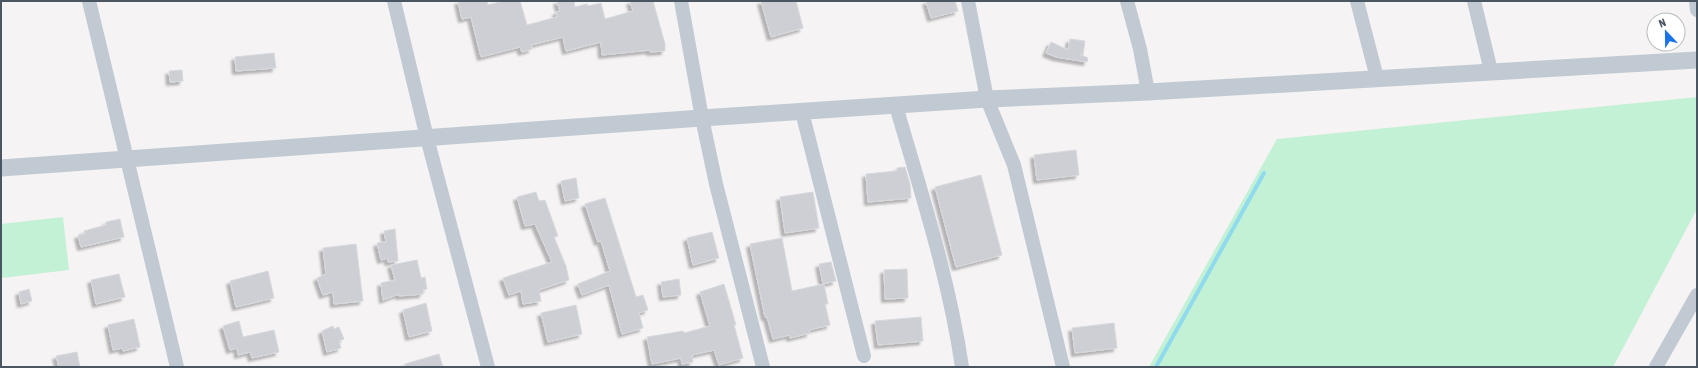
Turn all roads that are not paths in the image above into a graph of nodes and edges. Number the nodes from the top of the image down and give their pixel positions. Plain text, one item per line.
1 (89, 1) edge
2 (394, 1) edge
3 (681, 1) edge
4 (968, 1) edge
5 (1127, 1) edge
6 (1357, 1) edge
7 (1474, 1) edge
8 (1696, 1) edge
9 (1697, 10) edge
10 (1697, 60) edge
11 (1491, 71) junction
12 (1377, 78) junction
13 (1148, 92) junction
14 (987, 99) junction
15 (896, 106) junction
16 (802, 112) junction
17 (702, 118) junction
18 (427, 138) junction
19 (127, 159) junction
20 (1, 168) edge
21 (1697, 295) edge
22 (864, 356) dead end
23 (177, 367) edge
24 (488, 367) edge
25 (763, 367) edge
26 (962, 367) edge
27 (1063, 367) edge
28 (1656, 367) edge

1 - 19 street
2 - 18 street
3 - 17 street
4 - 14 street
5 - 13 street
6 - 12 street
7 - 11 street
8 - 9 street
10 - 11 street
11 - 12 street
12 - 13 street
13 - 14 street
14 - 15 street
14 - 27 street
15 - 16 street
15 - 26 street
16 - 17 street
16 - 22 street
17 - 18 street
17 - 25 street
18 - 19 street
18 - 24 street
19 - 20 street
19 - 23 street
21 - 28 street

